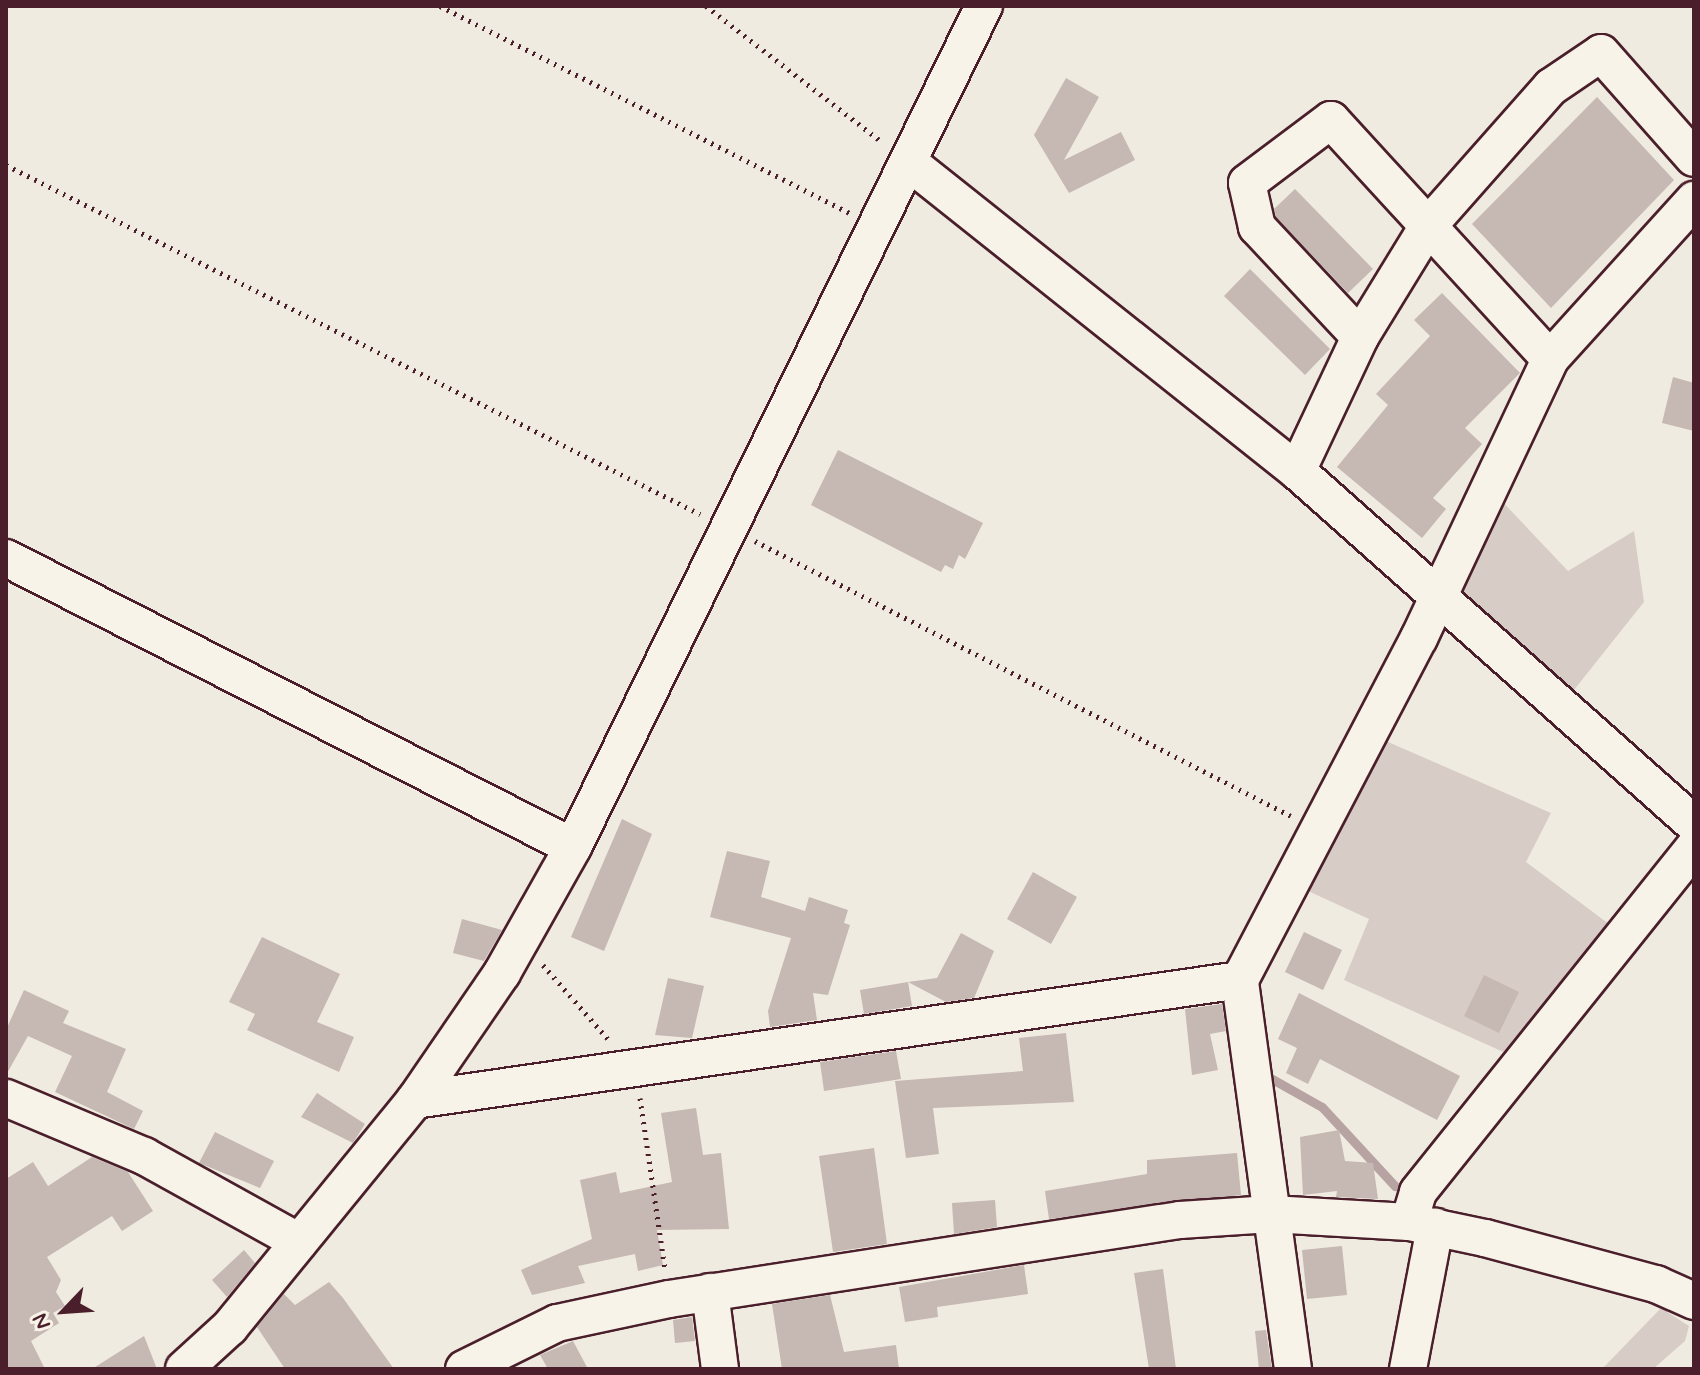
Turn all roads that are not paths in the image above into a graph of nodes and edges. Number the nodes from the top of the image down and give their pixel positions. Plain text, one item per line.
1 (984, 6) edge
2 (1694, 158) edge
3 (911, 164) junction
4 (1694, 200) edge
5 (1428, 226) junction
6 (1360, 337) junction
7 (1550, 359) junction
8 (1297, 471) junction
9 (6, 558) edge
10 (1436, 595) junction
11 (1694, 824) edge
12 (573, 847) junction
13 (1694, 847) edge
14 (1240, 980) junction
15 (6, 1098) edge
16 (415, 1100) junction
17 (1271, 1214) junction
18 (1422, 1225) junction
19 (299, 1242) junction
20 (710, 1292) junction
21 (1694, 1301) edge
22 (184, 1369) edge
23 (464, 1369) edge
24 (720, 1369) edge
25 (1293, 1369) edge
26 (1408, 1369) edge

1 - 3 street
2 - 5 street
3 - 8 street
3 - 12 street
4 - 7 street
5 - 6 street
5 - 6 street
5 - 7 street
6 - 8 street
7 - 10 street
8 - 10 street
9 - 12 street
10 - 11 street
10 - 14 street
12 - 16 street
13 - 18 street
14 - 16 street
14 - 17 street
15 - 19 street
16 - 19 street
17 - 18 street
17 - 20 street
17 - 25 street
18 - 21 street
18 - 26 street
19 - 22 street
20 - 23 street
20 - 24 street

